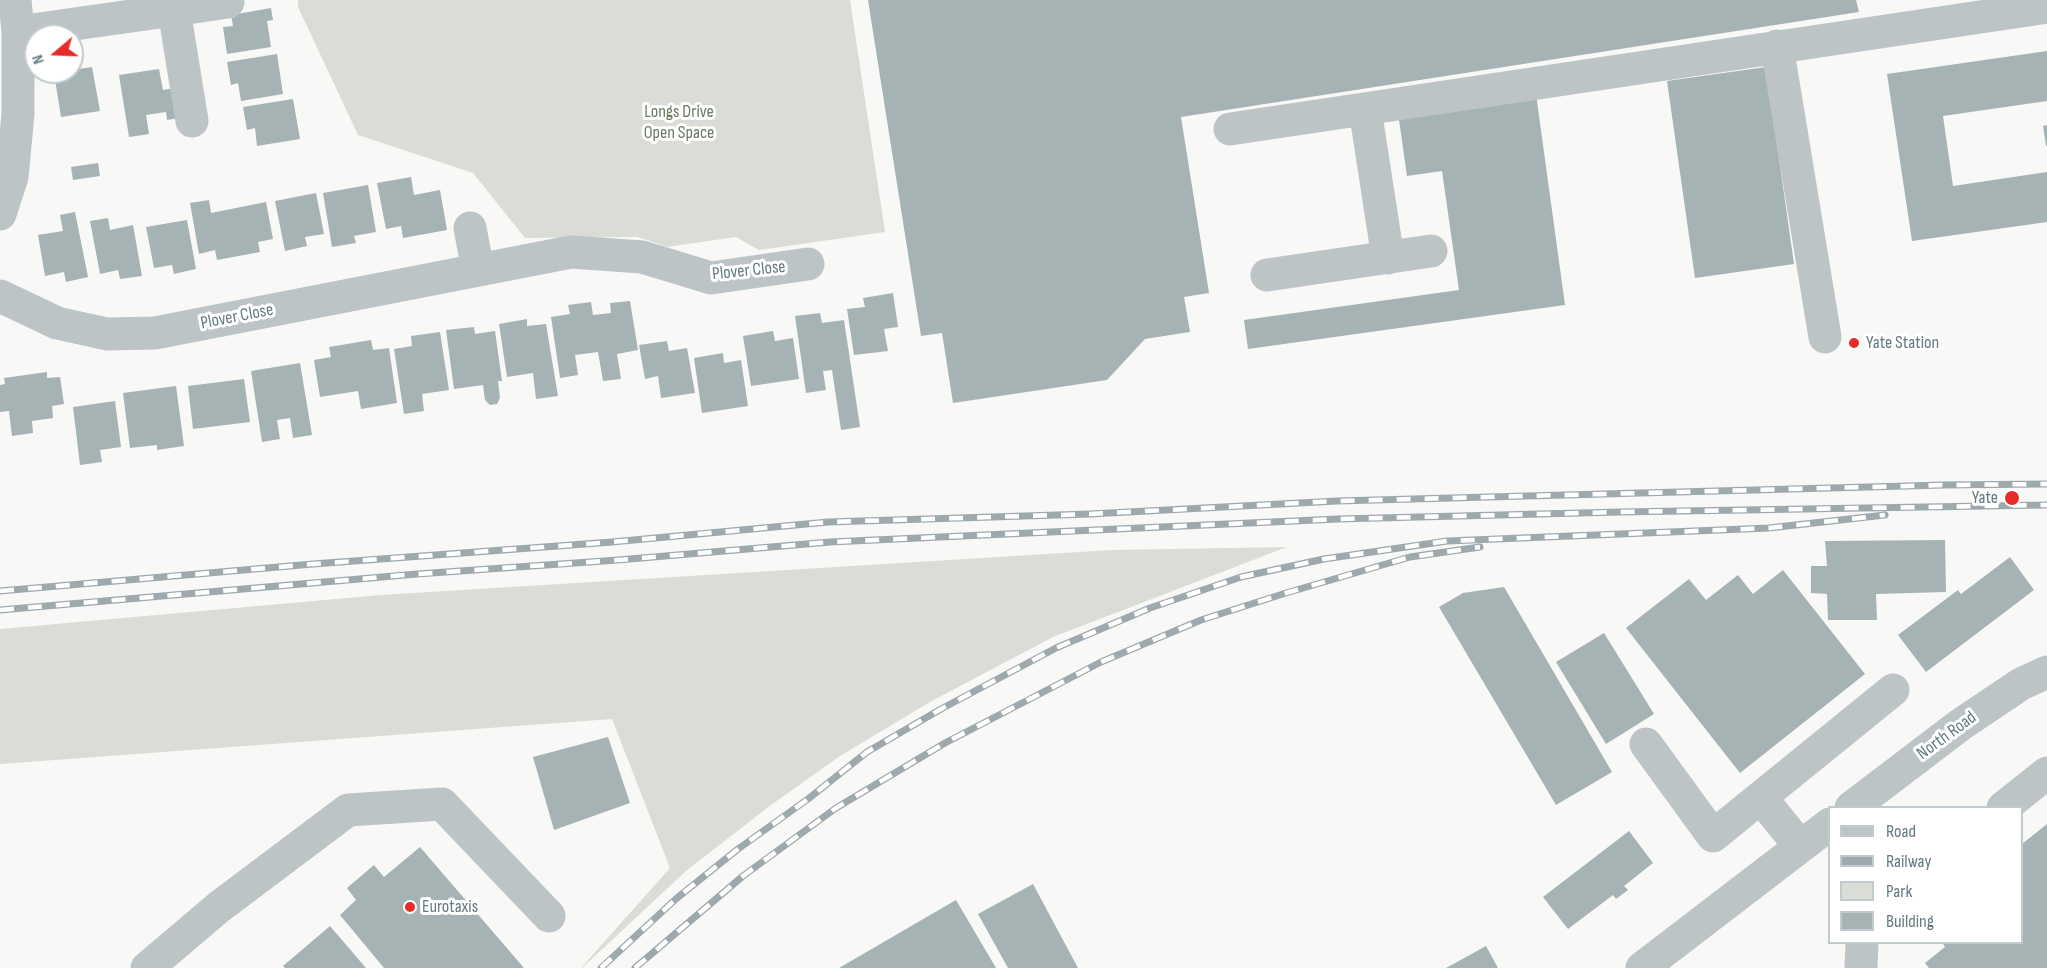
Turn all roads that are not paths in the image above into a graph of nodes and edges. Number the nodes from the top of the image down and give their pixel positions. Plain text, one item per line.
1 (15, 0) edge
2 (228, 2) dead end
3 (1995, 7) edge
4 (2047, 7) edge
5 (174, 10) junction
6 (18, 32) junction
7 (1777, 46) junction
8 (1365, 109) junction
9 (192, 121) dead end
10 (1230, 129) dead end
11 (0, 214) edge
12 (470, 228) dead end
13 (1431, 251) dead end
14 (1388, 258) junction
15 (808, 264) dead end
16 (478, 270) junction
17 (1267, 275) dead end
18 (0, 296) edge
19 (1825, 337) dead end
20 (2047, 672) edge
21 (1893, 690) dead end
22 (1646, 744) dead end
23 (2047, 773) edge
24 (1761, 798) junction
25 (1852, 806) edge
26 (2004, 806) edge
27 (1828, 825) edge
28 (1800, 846) junction
29 (549, 916) dead end
30 (1862, 944) edge
31 (161, 964) edge
32 (1642, 968) edge
33 (1861, 968) edge

1 - 6 street
2 - 5 street
3 - 4 street
3 - 7 street
5 - 6 street
5 - 9 street
6 - 11 street
7 - 8 street
7 - 19 street
8 - 10 street
8 - 14 street
12 - 16 street
13 - 14 street
14 - 17 street
15 - 16 street, Plover Close
16 - 18 street, Plover Close
20 - 25 street, North Road
21 - 24 street
22 - 24 street
23 - 26 street
24 - 28 street
27 - 28 street
28 - 32 street
29 - 31 street
30 - 33 street

